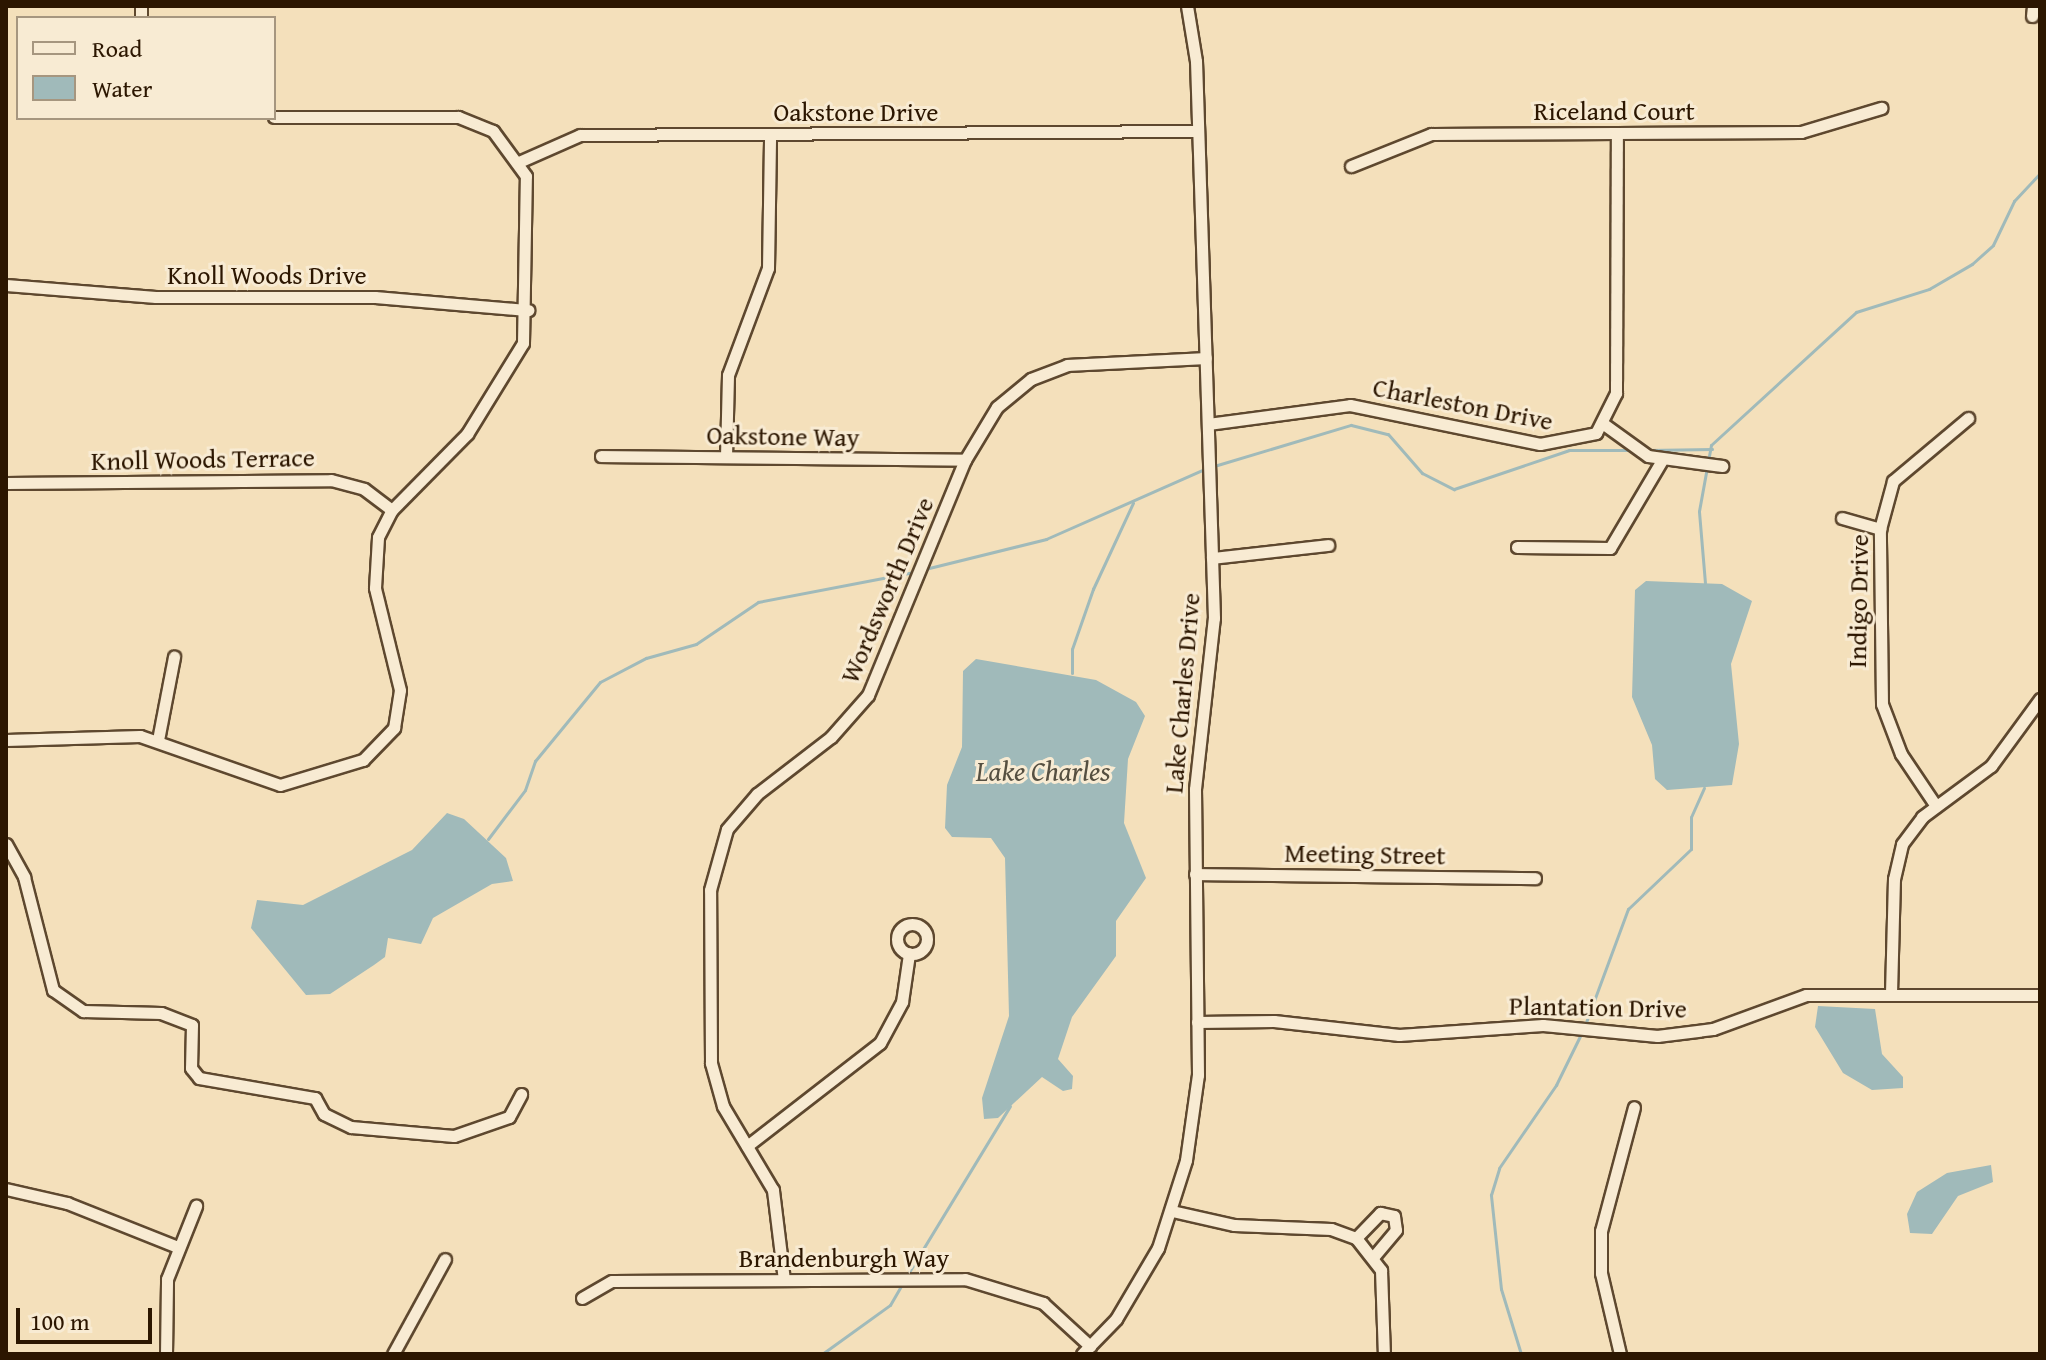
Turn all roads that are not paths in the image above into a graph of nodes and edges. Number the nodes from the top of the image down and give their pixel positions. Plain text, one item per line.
1 (1187, 6) edge
2 (1881, 108) dead end
3 (276, 117) edge
4 (1198, 131) junction
5 (770, 134) junction
6 (1617, 134) junction
7 (521, 161) junction
8 (1351, 166) dead end
9 (6, 285) edge
10 (528, 310) junction
11 (1206, 358) junction
12 (1968, 418) dead end
13 (1208, 424) junction
14 (1605, 425) junction
15 (601, 456) dead end
16 (726, 457) junction
17 (965, 460) junction
18 (1662, 460) junction
19 (1722, 466) dead end
20 (6, 483) edge
21 (392, 510) junction
22 (1842, 518) dead end
23 (1880, 529) junction
24 (1328, 545) dead end
25 (1517, 547) dead end
26 (1212, 558) junction
27 (174, 657) dead end
28 (2040, 699) edge
29 (6, 740) edge
30 (158, 740) junction
31 (1936, 806) junction
32 (6, 844) edge
33 (1195, 874) junction
34 (1535, 878) dead end
35 (909, 954) dead end
36 (1891, 993) junction
37 (2040, 995) edge
38 (1197, 1022) junction
39 (521, 1094) dead end
40 (1634, 1107) dead end
41 (747, 1146) junction
42 (6, 1189) edge
43 (196, 1206) dead end
44 (1172, 1211) junction
45 (1356, 1238) junction
46 (175, 1246) junction
47 (1374, 1256) junction
48 (445, 1259) dead end
49 (784, 1280) junction
50 (582, 1298) dead end
51 (1086, 1350) edge
52 (166, 1354) edge
53 (393, 1354) edge
54 (1384, 1354) edge
55 (1620, 1354) edge

1 - 4 street, Lake Charles Drive
2 - 6 street, Riceland Court
3 - 7 street
4 - 5 street, Oakstone Drive
4 - 11 street, Lake Charles Drive
5 - 7 street, Oakstone Drive
5 - 16 street
6 - 8 street, Riceland Court
6 - 14 street
7 - 10 street
9 - 10 street, Knoll Woods Drive
10 - 21 street
11 - 13 street, Lake Charles Drive
11 - 17 street, Wordsworth Drive
12 - 23 street, Indigo Drive
13 - 14 street, Charleston Drive
13 - 26 street, Lake Charles Drive
14 - 18 street
15 - 16 street, Oakstone Way
16 - 17 street, Oakstone Way
17 - 41 street, Wordsworth Drive
18 - 19 street
18 - 25 street
20 - 21 street, Knoll Woods Terrace
21 - 30 street
22 - 23 street
23 - 31 street, Indigo Drive
24 - 26 street
26 - 33 street, Lake Charles Drive
27 - 30 street
28 - 31 street
29 - 30 street
31 - 36 street
32 - 39 street
33 - 34 street, Meeting Street
33 - 38 street, Lake Charles Drive
35 - 41 street
36 - 37 street, Plantation Drive
36 - 38 street, Plantation Drive
38 - 44 street, Lake Charles Drive
40 - 55 street
41 - 49 street, Wordsworth Drive
42 - 46 street
43 - 46 street
44 - 45 street
44 - 51 street, Lake Charles Drive
45 - 47 street
45 - 47 street
46 - 52 street
47 - 54 street
48 - 53 street
49 - 50 street, Brandenburgh Way
49 - 51 street, Brandenburgh Way

